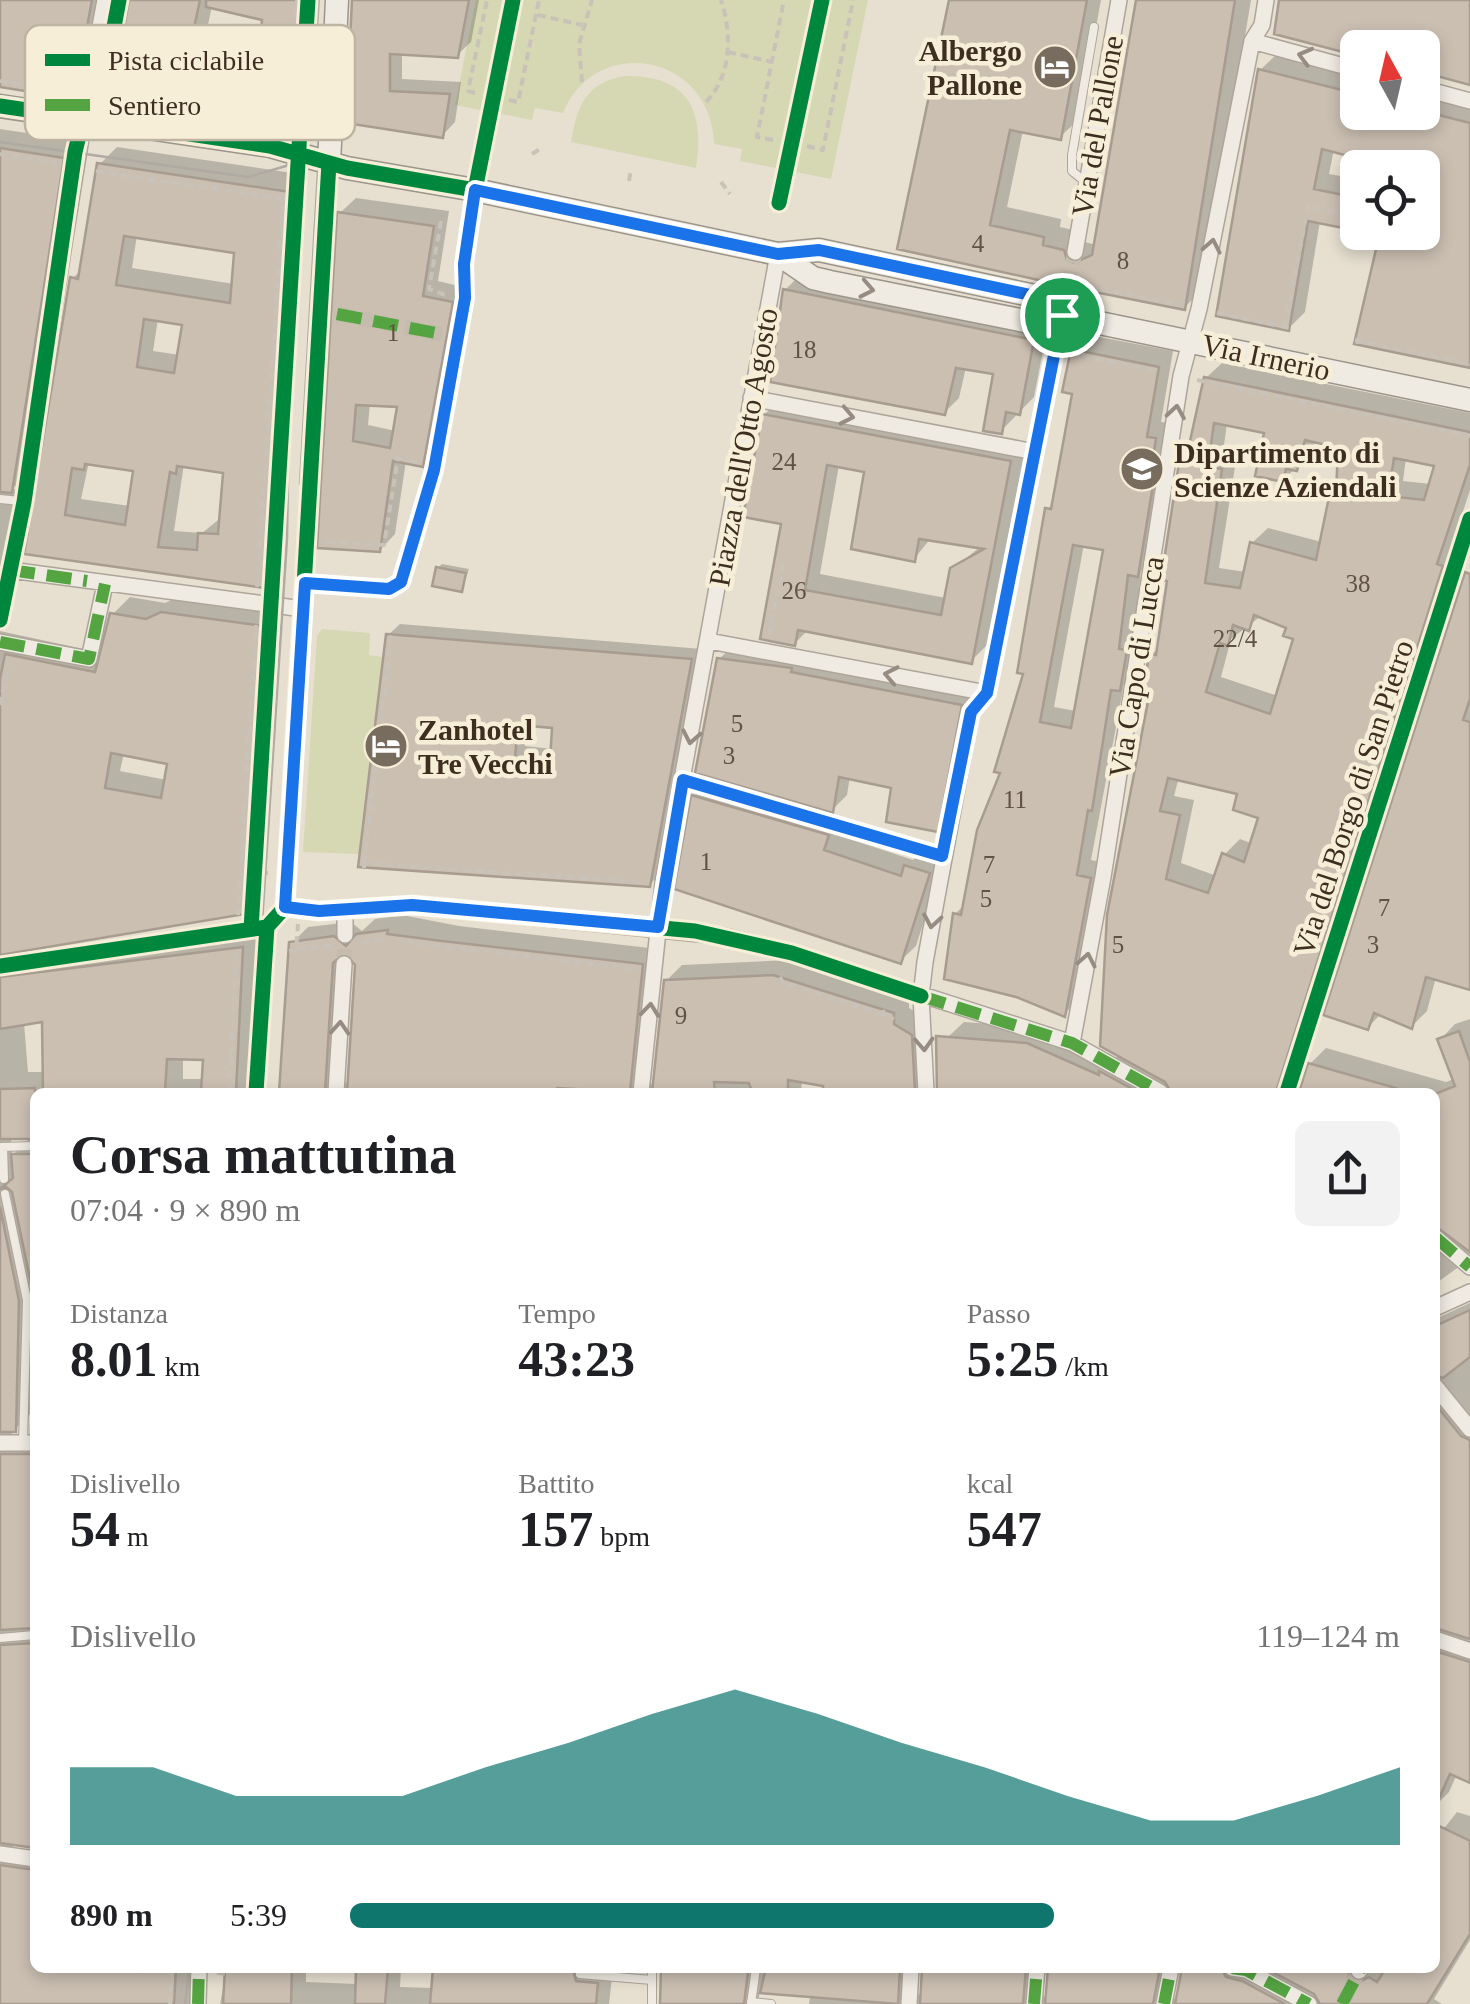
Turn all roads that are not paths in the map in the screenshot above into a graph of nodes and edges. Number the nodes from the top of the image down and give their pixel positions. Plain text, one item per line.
1 (105, 0) edge
2 (337, 0) edge
3 (514, 0) edge
4 (822, 0) edge
5 (1119, 0) edge
6 (1266, 0) edge
7 (100, 25) edge
8 (336, 25) edge
9 (1094, 27) dead end
10 (1252, 41) junction
11 (1340, 65) edge
12 (1440, 93) edge
13 (1470, 101) edge
14 (0, 106) edge
15 (25, 110) edge
16 (490, 112) joint
17 (79, 140) edge
18 (221, 140) edge
19 (330, 140) edge
20 (329, 163) junction
21 (1087, 183) junction
22 (475, 190) junction
23 (779, 203) dead end
24 (1075, 252) tunnel mouth
25 (778, 254) junction
26 (1068, 286) tunnel mouth
27 (1062, 315) junction
28 (1191, 342) junction
29 (751, 398) junction
30 (1470, 400) edge
31 (1036, 452) junction
32 (0, 499) edge
33 (24, 502) junction
34 (1470, 519) edge
35 (10, 570) junction
36 (305, 583) junction
37 (105, 584) junction
38 (303, 609) junction
39 (0, 620) edge
40 (709, 641) junction
41 (4, 647) edge
42 (987, 693) junction
43 (683, 780) junction
44 (942, 856) junction
45 (285, 907) junction
46 (345, 908) junction
47 (658, 927) junction
48 (259, 928) junction
49 (345, 935) tunnel mouth
50 (344, 964) tunnel mouth
51 (0, 966) edge
52 (922, 996) junction
53 (1072, 1043) junction
54 (256, 1088) edge
55 (336, 1088) edge
56 (641, 1088) edge
57 (926, 1088) edge
58 (1153, 1088) edge
59 (1289, 1088) edge
60 (30, 1146) edge
61 (1, 1147) edge
62 (4, 1179) dead end
63 (5, 1194) dead end
64 (1440, 1240) edge
65 (1470, 1267) edge
66 (1470, 1292) edge
67 (1440, 1306) edge
68 (1440, 1392) edge
69 (1470, 1428) edge
70 (0, 1442) edge
71 (29, 1443) edge
72 (30, 1636) edge
73 (0, 1638) edge
74 (1440, 1641) edge
75 (1470, 1650) edge
76 (0, 1854) edge
77 (30, 1858) edge
78 (200, 1973) edge
79 (580, 1973) edge
80 (652, 1973) edge
81 (755, 1973) edge
82 (911, 1973) edge
83 (1037, 1973) edge
84 (1170, 1973) edge
85 (1252, 1973) edge
86 (652, 1980) junction
87 (751, 2003) edge
88 (198, 2004) edge
89 (652, 2004) edge
90 (771, 2004) edge
91 (909, 2004) edge
92 (1034, 2004) edge
93 (1164, 2004) edge
94 (1309, 2004) edge

1 - 7 street
2 - 8 street
3 - 16 street
4 - 23 street
5 - 21 street, Via del Pallone
6 - 10 street, Via Capo di Lucca
9 - 21 lane
11 -> 10 street
28 -> 10 street, Via Capo di Lucca
12 - 13 street
14 - 15 street, Via Irnerio
16 - 22 lane
17 - 33 street
18 - 20 street, Via Irnerio
19 - 20 street
20 - 22 street, Via Irnerio
20 - 36 street
21 - 24 street, Via del Pallone
22 - 25 street, Via Irnerio
22 - 36 street
25 - 27 street, Via Irnerio
25 - 29 street, Piazza dell'Otto Agosto
26 - 27 street
27 - 28 street, Via Irnerio
27 - 31 street
28 - 30 street, Via Irnerio
53 -> 28 street, Via Capo di Lucca
29 -> 31 street
29 - 40 street, Piazza dell'Otto Agosto
31 - 42 street
32 - 33 lane
33 - 35 street
34 - 59 street, Via del Borgo di San Pietro
35 - 37 street
35 - 39 street
36 - 38 street
37 - 38 street
37 - 41 street
38 - 45 street
42 -> 40 street
40 -> 43 street, Piazza dell'Otto Agosto
42 - 44 street
43 - 44 street
43 - 47 street, Piazza dell'Otto Agosto
44 -> 52 street
45 - 46 street
45 - 48 street
46 - 47 street
46 - 49 street
47 - 52 street
56 -> 47 street, Piazza dell'Otto Agosto
48 - 51 street
48 - 54 street
55 -> 50 street
52 - 53 street
52 -> 57 street
53 - 58 street
60 - 61 lane
61 - 62 lane
63 - 71 lane
64 - 65 street
66 - 67 street
68 - 69 street
70 - 71 street
72 - 73 lane
74 - 75 street
76 - 77 street
78 - 88 street
79 - 86 lane
80 - 86 lane
81 - 87 lane
82 - 91 street
83 - 92 street
84 - 93 street
85 - 94 street
86 - 89 lane
87 - 90 lane

